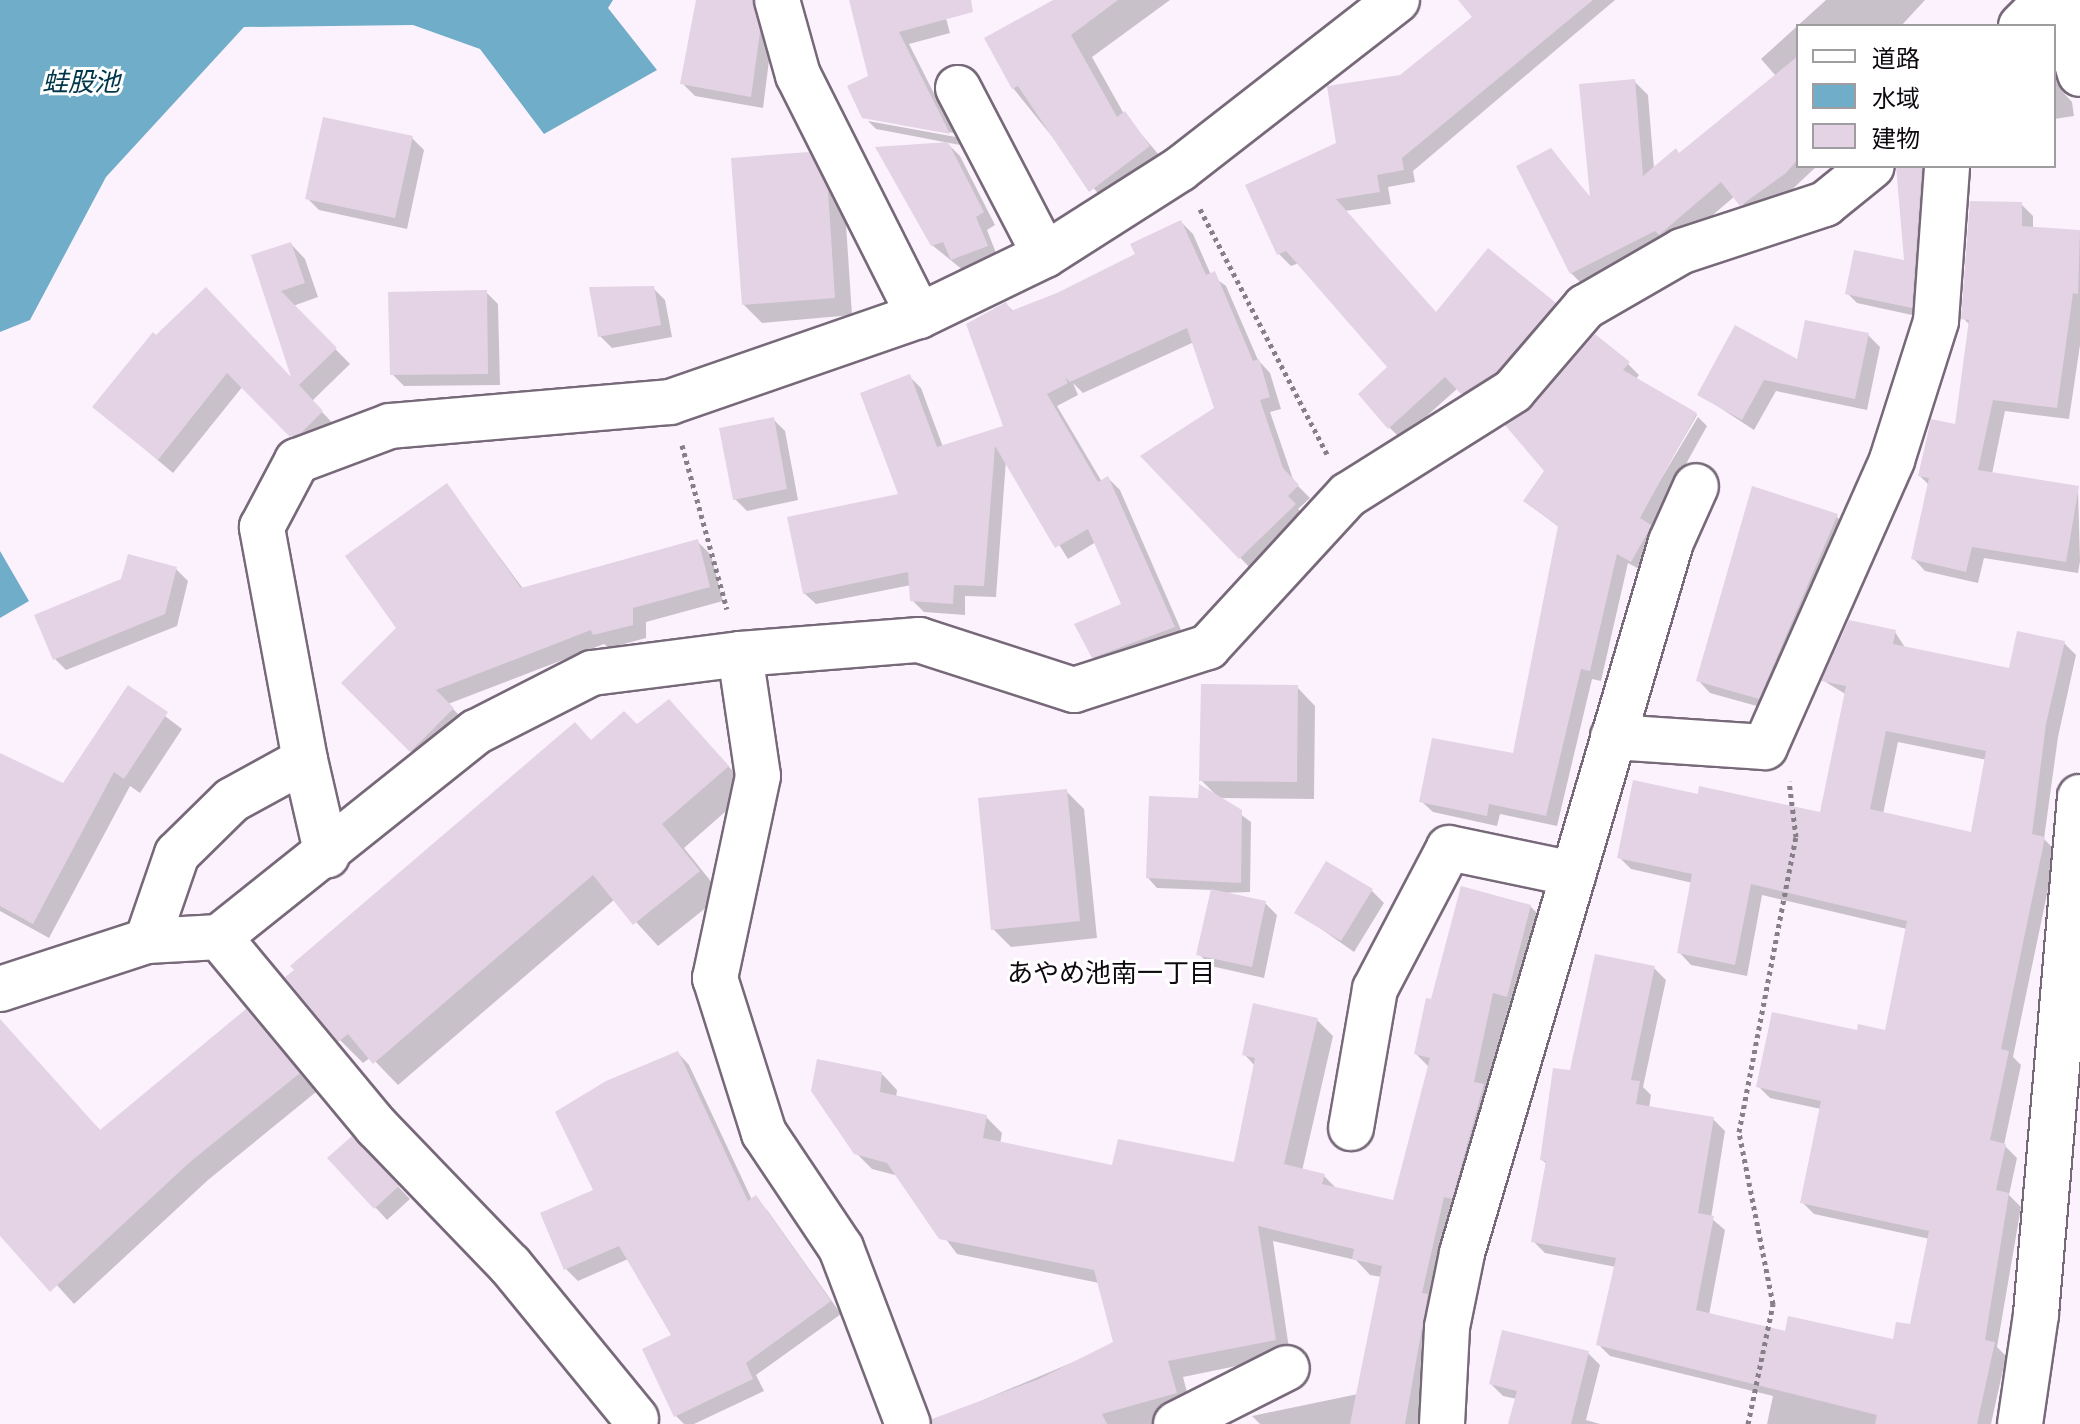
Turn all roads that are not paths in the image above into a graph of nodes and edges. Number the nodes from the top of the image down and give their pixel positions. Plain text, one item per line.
1 (777, 0) edge
2 (1397, 0) edge
3 (2047, 0) edge
4 (2058, 0) edge
5 (2023, 24) edge
6 (2080, 74) edge
7 (958, 88) dead end
8 (1870, 168) edge
9 (1947, 168) edge
10 (1045, 255) junction
11 (919, 316) junction
12 (1696, 486) dead end
13 (740, 654) junction
14 (1613, 737) junction
15 (305, 760) junction
16 (2080, 797) edge
17 (327, 855) junction
18 (1573, 874) junction
19 (2077, 876) edge
20 (219, 937) junction
21 (147, 941) junction
22 (0, 989) edge
23 (1351, 1128) dead end
24 (1287, 1368) dead end
25 (636, 1419) dead end
26 (908, 1424) edge
27 (1176, 1424) edge
28 (1442, 1424) edge
29 (2020, 1424) edge

1 - 11 street
2 - 10 street
3 - 5 street
4 - 6 street
7 - 10 street
8 - 13 street
9 - 14 street
10 - 11 street
11 - 15 street
12 - 14 street
13 - 17 street
13 - 26 street
14 - 18 street
15 - 17 street
15 - 21 street
16 - 19 street
17 - 20 street
18 - 23 street
18 - 28 street
19 - 29 street
20 - 21 street
20 - 25 street
21 - 22 street
24 - 27 street

